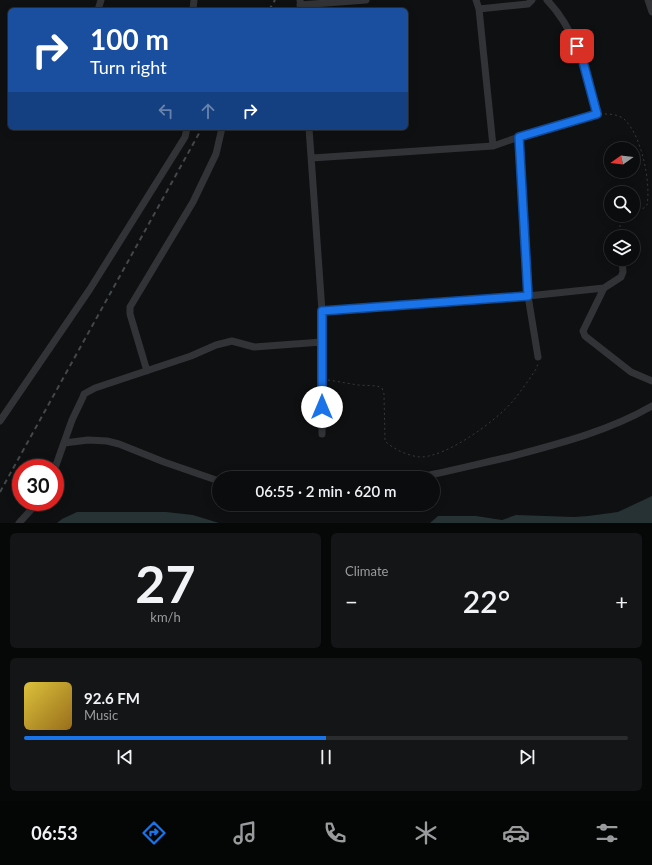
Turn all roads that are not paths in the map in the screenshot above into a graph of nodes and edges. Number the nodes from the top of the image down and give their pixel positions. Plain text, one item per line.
1 (366, 0) edge
2 (476, 0) edge
3 (532, 0) edge
4 (547, 0) edge
5 (648, 0) edge
6 (300, 5) edge
7 (479, 9) junction
8 (652, 12) edge
9 (187, 130) edge
10 (222, 130) edge
11 (310, 130) edge
12 (519, 137) junction
13 (493, 146) junction
14 (312, 158) junction
15 (623, 266) edge
16 (604, 288) junction
17 (528, 296) junction
18 (322, 311) junction
19 (322, 342) junction
20 (538, 357) road end
21 (147, 371) junction
22 (652, 381) edge
23 (652, 406) edge
24 (0, 421) edge
25 (322, 434) dead end
26 (64, 443) junction
27 (58, 459) edge
28 (440, 473) edge
29 (212, 479) edge
30 (30, 511) edge
31 (19, 523) edge

1 - 6 street
2 - 7 street
3 - 7 street
4 - 12 street
5 - 8 street
7 - 13 street
9 - 24 street
10 - 21 street
11 - 14 street
12 - 13 street
12 - 17 street
13 - 14 street
14 - 18 street
15 - 16 street
16 - 17 street
16 - 22 street
17 - 18 street
17 - 20 street
18 - 19 street
19 - 21 street
19 - 25 street
21 - 26 street
23 - 28 street
26 - 27 street
26 - 29 street
30 - 31 street

